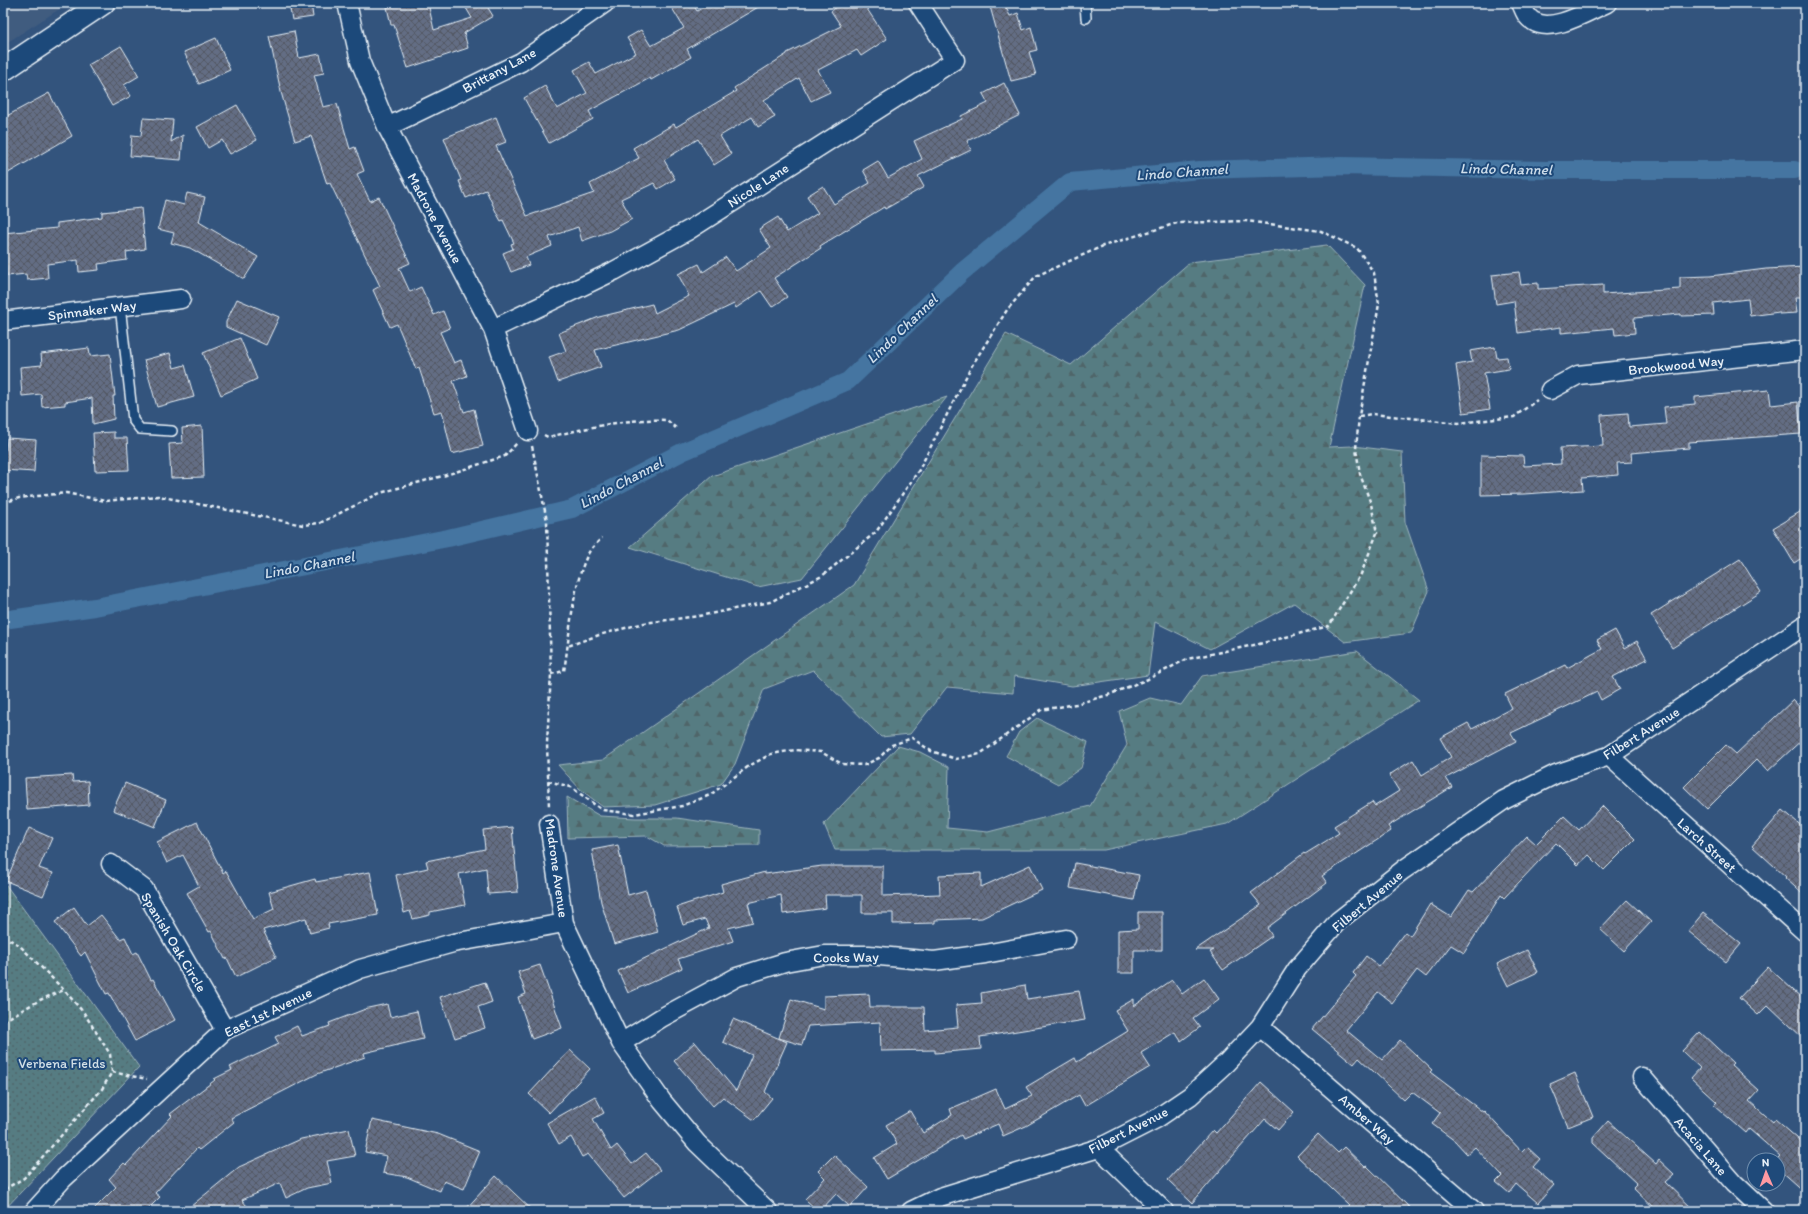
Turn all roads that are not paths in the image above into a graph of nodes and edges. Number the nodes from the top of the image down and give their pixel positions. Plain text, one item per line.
1 (103, 3) edge
2 (347, 3) edge
3 (605, 3) edge
4 (918, 3) edge
5 (1085, 3) edge
6 (1521, 3) edge
7 (1606, 3) edge
8 (1086, 18) dead end
9 (3, 70) edge
10 (387, 127) junction
11 (180, 298) dead end
12 (120, 306) junction
13 (3, 321) edge
14 (493, 329) junction
15 (1805, 350) edge
16 (1550, 390) road end
17 (172, 431) dead end
18 (528, 431) road end
19 (1805, 625) edge
20 (1609, 756) junction
21 (549, 824) road end
22 (111, 864) dead end
23 (564, 924) junction
24 (1805, 932) edge
25 (1066, 939) dead end
26 (1260, 1027) junction
27 (226, 1030) junction
28 (621, 1043) junction
29 (1642, 1077) dead end
30 (1099, 1148) junction
31 (756, 1207) edge
32 (34, 1211) edge
33 (911, 1211) edge
34 (1164, 1211) edge
35 (1474, 1211) edge
36 (1764, 1211) edge

1 - 9 street
2 - 10 street, Madrone Avenue
3 - 10 street, Brittany Lane
4 - 14 street, Nicole Lane
5 - 8 lane
6 - 7 street
10 - 14 street, Madrone Avenue
11 - 12 street, Spinnaker Way
12 - 13 street, Spinnaker Way
12 - 17 lane
14 - 18 street, Madrone Avenue
15 - 16 street, Brookwood Way
19 - 20 street, Filbert Avenue
20 - 24 street, Larch Street
20 - 26 street, Filbert Avenue
21 - 23 street, Madrone Avenue
22 - 27 street, Spanish Oak Circle
23 - 27 street, East 1st Avenue
23 - 28 street, Madrone Avenue
25 - 28 street, Cooks Way
26 - 30 street, Filbert Avenue
26 - 35 street, Amber Way
27 - 32 street, East 1st Avenue
28 - 31 street, Madrone Avenue
29 - 36 street, Acacia Lane
30 - 33 street, Filbert Avenue
30 - 34 street

